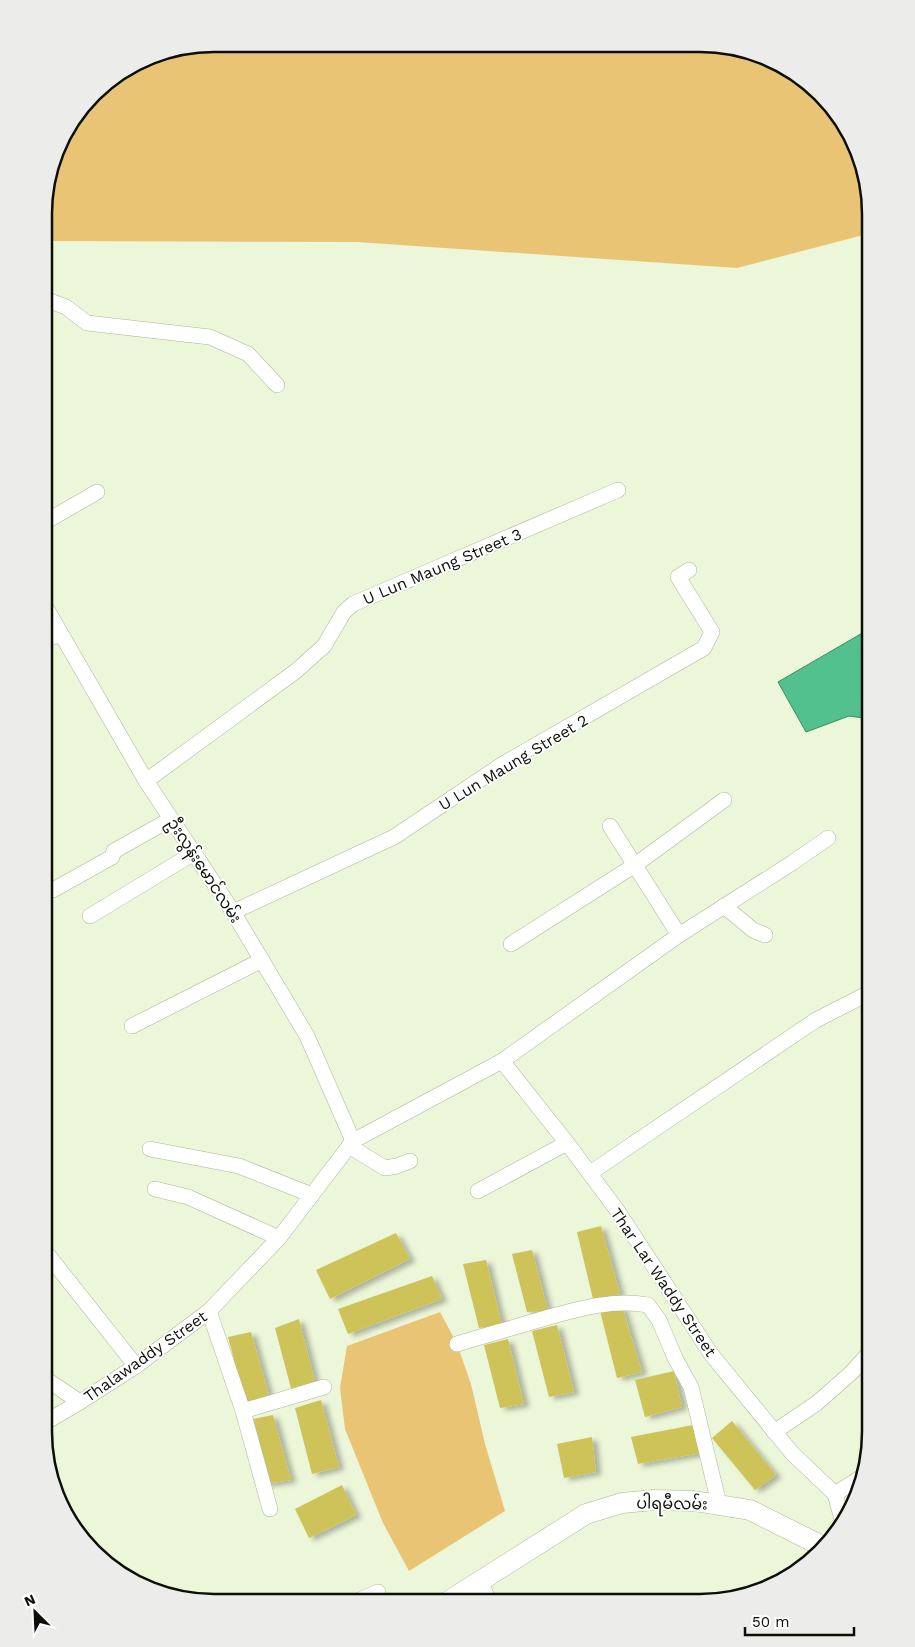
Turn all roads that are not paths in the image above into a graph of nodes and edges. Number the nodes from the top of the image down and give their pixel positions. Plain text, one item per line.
1 (52, 302) edge
2 (277, 384) dead end
3 (618, 490) dead end
4 (97, 492) dead end
5 (52, 518) edge
6 (689, 570) dead end
7 (52, 618) edge
8 (61, 634) junction
9 (52, 637) edge
10 (146, 781) junction
11 (724, 800) dead end
12 (171, 818) junction
13 (610, 826) dead end
14 (828, 838) dead end
15 (194, 853) junction
16 (635, 865) junction
17 (52, 890) edge
18 (724, 906) junction
19 (233, 912) junction
20 (90, 916) dead end
21 (679, 935) junction
22 (765, 935) dead end
23 (511, 944) dead end
24 (262, 960) junction
25 (862, 997) edge
26 (132, 1026) dead end
27 (502, 1061) junction
28 (567, 1142) junction
29 (351, 1143) junction
30 (150, 1149) dead end
31 (410, 1161) dead end
32 (590, 1174) junction
33 (155, 1189) dead end
34 (478, 1191) dead end
35 (312, 1195) junction
36 (279, 1238) junction
37 (52, 1260) edge
38 (209, 1311) junction
39 (457, 1344) dead end
40 (862, 1361) edge
41 (136, 1366) junction
42 (52, 1383) edge
43 (324, 1388) dead end
44 (80, 1402) junction
45 (243, 1412) junction
46 (52, 1418) edge
47 (774, 1432) junction
48 (855, 1481) edge
49 (835, 1494) junction
50 (719, 1504) junction
51 (270, 1509) dead end
52 (841, 1514) edge
53 (817, 1544) edge
54 (480, 1581) junction
55 (378, 1592) dead end
56 (373, 1594) edge
57 (459, 1594) edge
58 (485, 1594) edge

1 - 2 street
3 - 10 street, U Lun Maung Street 3
4 - 5 street
6 - 19 street, U Lun Maung Street 2
7 - 8 street, ဦးလွန်းမောင်လမ်း
8 - 9 street
8 - 10 street, ဦးလွန်းမောင်လမ်း
10 - 12 street, ဦးလွန်းမောင်လမ်း
11 - 16 street
12 - 15 street, ဦးလွန်းမောင်လမ်း
12 - 17 street
13 - 16 street
14 - 18 street
15 - 19 street, ဦးလွန်းမောင်လမ်း
15 - 20 street
16 - 21 street
16 - 23 street
18 - 21 street
18 - 22 street
19 - 24 street, ဦးလွန်းမောင်လမ်း
21 - 27 street
24 - 26 street
24 - 29 street, ဦးလွန်းမောင်လမ်း
25 - 32 street
27 - 28 street, Thar Lar Waddy Street
27 - 29 street
28 - 32 street, Thar Lar Waddy Street
28 - 34 street
29 - 31 street
29 - 35 street, Thalawaddy Street
30 - 35 street
32 - 47 street, Thar Lar Waddy Street
33 - 36 street
35 - 36 street, Thalawaddy Street
36 - 38 street, Thalawaddy Street
37 - 41 street
38 - 41 street, Thalawaddy Street
38 - 45 street
39 - 50 street
40 - 47 street
41 - 44 street, Thalawaddy Street
42 - 44 street
43 - 45 street
44 - 46 street, Thalawaddy Street
45 - 51 street
47 - 49 street, Thar Lar Waddy Street
48 - 49 street
49 - 52 street
50 - 53 main road, ပါရမီလမ်း
50 - 54 main road, ပါရမီလမ်း
54 - 57 main road, ပါရမီလမ်း
54 - 58 street
55 - 56 street

